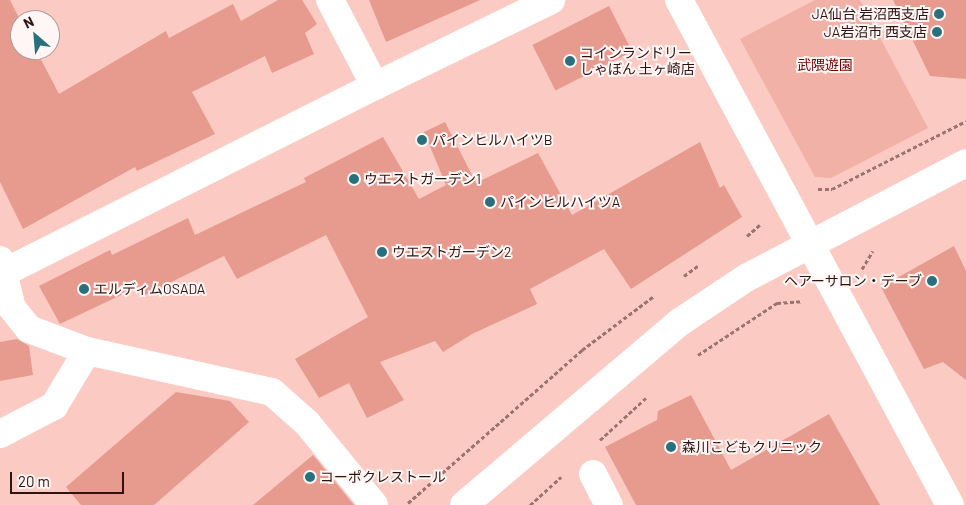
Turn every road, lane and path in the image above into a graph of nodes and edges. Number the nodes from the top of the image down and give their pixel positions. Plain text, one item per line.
1 (330, 0) edge
2 (551, 0) edge
3 (679, 0) edge
4 (375, 86) junction
5 (966, 163) edge
6 (809, 244) junction
7 (875, 247) dead end
8 (2, 267) edge
9 (834, 290) junction
10 (87, 351) junction
11 (694, 357) dead end
12 (649, 396) dead end
13 (0, 434) edge
14 (597, 443) dead end
15 (593, 474) dead end
16 (563, 475) dead end
17 (374, 505) edge
18 (464, 505) edge
19 (530, 505) edge
20 (609, 505) edge
21 (950, 505) edge

1 - 4 street
2 - 4 street
3 - 6 street
4 - 8 street
5 - 6 street
6 - 9 street
6 - 18 street
7 - 9 path
8 - 10 street
9 - 11 path
9 - 21 street
10 - 13 street
10 - 17 street
12 - 14 path
15 - 20 street
16 - 19 path

